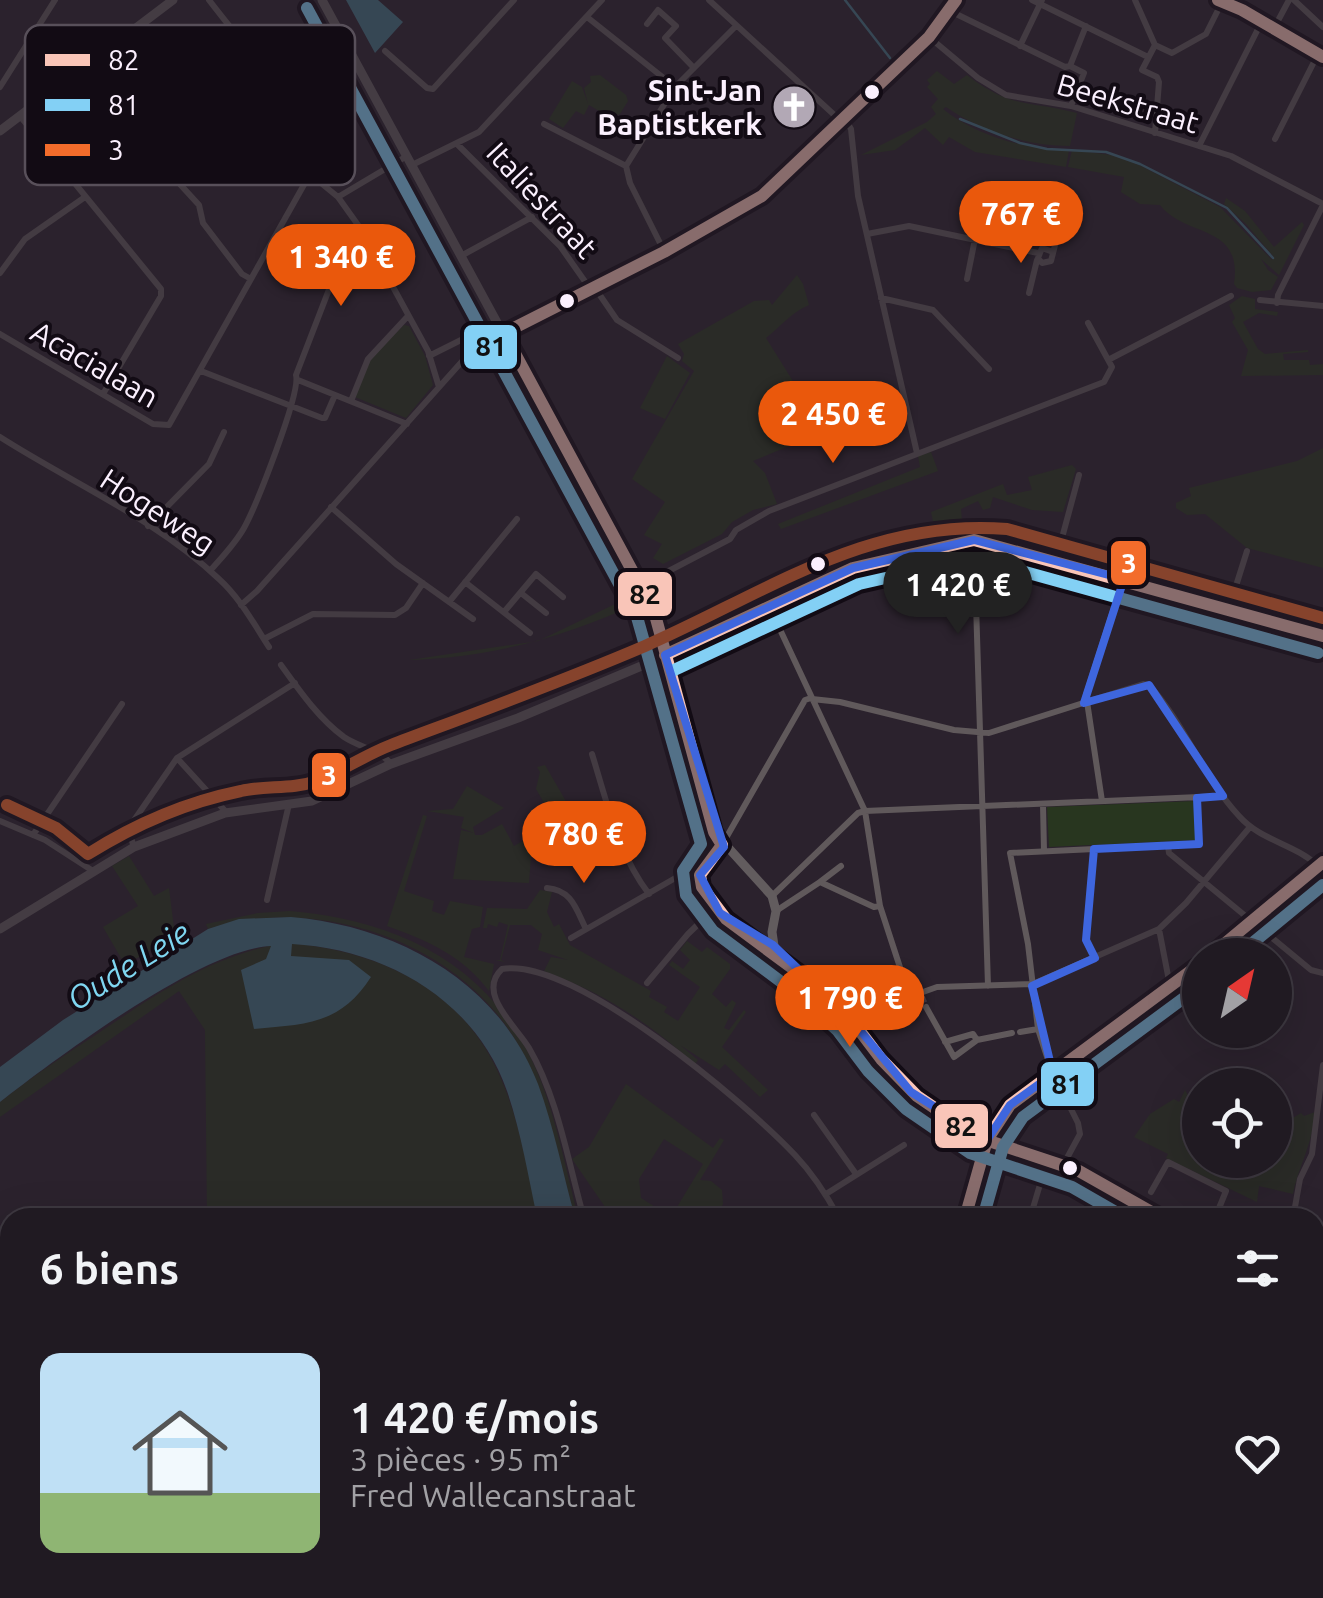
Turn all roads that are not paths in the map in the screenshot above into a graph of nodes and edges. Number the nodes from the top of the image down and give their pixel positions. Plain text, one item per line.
1 (55, 0) edge
2 (173, 0) edge
3 (210, 0) edge
4 (324, 0) edge
5 (514, 0) edge
6 (602, 0) edge
7 (709, 0) edge
8 (956, 0) edge
9 (1135, 0) edge
10 (1292, 0) edge
11 (1038, 1) edge
12 (1220, 1) edge
13 (950, 10) junction
14 (587, 17) junction
15 (647, 24) dead end
16 (39, 25) edge
17 (140, 25) edge
18 (229, 25) edge
19 (337, 25) edge
20 (736, 26) junction
21 (1086, 26) junction
22 (1267, 27) junction
23 (1323, 27) edge
24 (928, 37) junction
25 (1155, 44) junction
26 (1020, 46) junction
27 (25, 47) edge
28 (386, 51) dead end
29 (1320, 55) edge
30 (1148, 57) junction
31 (355, 59) edge
32 (1070, 66) junction
33 (0, 68) edge
34 (694, 68) junction
35 (8, 73) junction
36 (675, 87) junction
37 (0, 88) edge
38 (1071, 106) junction
39 (363, 110) dead end
40 (25, 112) edge
41 (20, 116) junction
42 (844, 120) junction
43 (25, 122) edge
44 (544, 124) dead end
45 (0, 132) edge
46 (1154, 133) junction
47 (1276, 138) dead end
48 (457, 144) junction
49 (1199, 146) junction
50 (410, 161) junction
51 (393, 163) junction
52 (626, 166) junction
53 (76, 185) edge
54 (183, 185) edge
55 (304, 185) edge
56 (324, 185) edge
57 (85, 196) junction
58 (338, 196) junction
59 (1323, 204) edge
60 (1006, 211) dead end
61 (532, 217) junction
62 (1062, 222) dead end
63 (363, 232) junction
64 (866, 234) junction
65 (976, 240) junction
66 (998, 244) junction
67 (664, 252) junction
68 (1053, 252) junction
69 (376, 256) junction
70 (461, 256) junction
71 (1038, 256) junction
72 (342, 258) junction
73 (0, 273) edge
74 (251, 279) junction
75 (967, 279) dead end
76 (593, 289) junction
77 (1029, 292) dead end
78 (1231, 296) dead end
79 (881, 298) junction
80 (1260, 300) dead end
81 (1277, 303) junction
82 (1323, 306) edge
83 (408, 317) junction
84 (1088, 323) dead end
85 (504, 333) junction
86 (0, 334) edge
87 (430, 356) junction
88 (678, 358) dead end
89 (1110, 359) junction
90 (989, 369) dead end
91 (201, 371) junction
92 (298, 380) junction
93 (439, 386) junction
94 (103, 394) junction
95 (335, 395) junction
96 (350, 401) junction
97 (292, 406) junction
98 (407, 424) junction
99 (224, 432) dead end
100 (0, 437) edge
101 (917, 453) junction
102 (1079, 475) dead end
103 (331, 508) junction
104 (516, 519) dead end
105 (148, 526) junction
106 (974, 540) junction
107 (1247, 551) dead end
108 (1056, 560) junction
109 (210, 571) junction
110 (1124, 579) junction
111 (465, 582) junction
112 (423, 583) junction
113 (640, 586) junction
114 (521, 592) junction
115 (564, 597) dead end
116 (450, 602) junction
117 (241, 604) junction
118 (769, 606) junction
119 (1229, 608) junction
120 (504, 612) junction
121 (546, 613) dead end
122 (474, 619) dead end
123 (660, 628) junction
124 (530, 633) dead end
125 (1323, 636) edge
126 (688, 643) junction
127 (665, 656) junction
128 (282, 665) dead end
129 (295, 683) junction
130 (811, 698) junction
131 (1088, 701) junction
132 (122, 704) dead end
133 (979, 732) junction
134 (371, 752) junction
135 (592, 754) dead end
136 (177, 758) junction
137 (391, 764) junction
138 (380, 769) junction
139 (1222, 796) junction
140 (1197, 798) junction
141 (1102, 802) junction
142 (289, 804) junction
143 (1043, 805) junction
144 (982, 806) junction
145 (864, 811) junction
146 (227, 812) junction
147 (0, 821) edge
148 (1250, 828) junction
149 (33, 835) junction
150 (722, 845) junction
151 (1168, 846) junction
152 (134, 847) junction
153 (1094, 849) junction
154 (1044, 851) junction
155 (1322, 864) edge
156 (841, 866) dead end
157 (88, 874) junction
158 (700, 875) junction
159 (820, 882) junction
160 (1204, 882) junction
161 (547, 888) dead end
162 (649, 894) junction
163 (772, 896) junction
164 (268, 900) dead end
165 (880, 906) junction
166 (716, 908) junction
167 (776, 911) junction
168 (1252, 922) junction
169 (0, 929) edge
170 (586, 929) junction
171 (1159, 929) junction
172 (772, 932) junction
173 (572, 938) dead end
174 (1232, 938) edge
175 (756, 942) junction
176 (1095, 958) junction
177 (784, 962) junction
178 (1323, 973) edge
179 (1182, 977) edge
180 (647, 984) dead end
181 (1033, 984) junction
182 (988, 986) junction
183 (1170, 986) junction
184 (909, 996) junction
185 (926, 1007) tunnel mouth
186 (850, 1018) junction
187 (1038, 1030) junction
188 (977, 1040) junction
189 (944, 1042) junction
190 (1323, 1066) edge
191 (1053, 1074) junction
192 (814, 1115) dead end
193 (987, 1140) junction
194 (903, 1145) dead end
195 (1067, 1158) dead end
196 (1048, 1160) junction
197 (856, 1174) junction
198 (1150, 1192) dead end
199 (826, 1194) junction
200 (581, 1208) edge
201 (834, 1208) edge
202 (969, 1208) edge
203 (1033, 1208) edge
204 (1148, 1208) edge
205 (1219, 1208) edge
206 (1295, 1208) edge

1 - 16 street
2 - 17 street
3 - 18 street
4 - 19 street
5 - 28 street
6 - 14 street
7 - 20 street
8 - 13 street
9 - 25 street
10 - 22 street
10 - 23 street
11 - 21 street
11 - 26 street
12 - 22 street
12 - 25 street
13 - 24 street
13 - 26 street
14 - 36 street
14 - 48 street
15 - 34 street
20 - 34 street
20 - 42 street
21 - 30 street
21 - 32 street
22 - 29 street
22 - 49 street
24 - 38 street, Beekstraat
24 - 42 street
25 - 30 street
26 - 32 street
27 - 35 street
29 - 47 street
30 - 46 street
31 - 50 street
32 - 38 street
33 - 35 street
34 - 36 street
35 - 37 street
36 - 52 street
38 - 46 street, Beekstraat
39 - 51 street
40 - 41 street
41 - 43 street
41 - 45 street
42 - 64 street
42 - 67 street
44 - 52 street
46 - 49 street, Beekstraat
48 - 50 street
48 - 61 street, Italiestraat
49 - 59 street, Beekstraat
50 - 51 street
50 - 70 street
51 - 58 street
51 - 87 street
52 - 67 street
53 - 57 street
54 - 74 street
55 - 74 street
56 - 58 street
57 - 73 street
57 - 94 street
58 - 63 street
59 - 81 street
60 - 66 street
61 - 70 street
61 - 76 street, Italiestraat
62 - 68 street
63 - 69 street
63 - 72 street
64 - 65 street
64 - 79 street
65 - 66 street
65 - 75 street
66 - 71 street
67 - 76 street
68 - 71 street
68 - 71 street
69 - 72 street
69 - 83 street
70 - 85 street
71 - 77 street
72 - 92 street
74 - 91 street
76 - 85 street
76 - 88 street, Italiestraat
78 - 89 street
79 - 90 street
79 - 101 street
80 - 81 street
81 - 82 street
83 - 87 street
83 - 96 street
84 - 89 street
85 - 93 street
85 - 113 street
86 - 94 street, Acacialaan
87 - 93 street
89 - 101 street
91 - 94 street, Acacialaan
91 - 97 street
92 - 95 street
92 - 97 street
93 - 98 street
95 - 96 street
95 - 97 street
96 - 98 street
97 - 109 street
98 - 103 street
99 - 105 street
100 - 105 street, Hogeweg
101 - 113 street
102 - 108 street
103 - 112 street
103 - 117 street
104 - 111 street
105 - 109 street, Hogeweg
106 - 108 street
106 - 118 street
106 - 133 street
107 - 119 street
108 - 110 street
109 - 117 street, Hogeweg
110 - 119 street
110 - 131 street
111 - 116 street
111 - 120 street
112 - 116 street
112 - 117 street, Hogeweg
113 - 123 street
114 - 115 street
114 - 120 street
114 - 121 street
116 - 122 street
118 - 126 street
118 - 130 street
119 - 125 street
120 - 124 street
123 - 126 street
123 - 127 street
126 - 127 street
127 - 137 street
127 - 150 street
128 - 129 street
129 - 134 street
129 - 136 street
130 - 133 street
130 - 145 street
130 - 150 street
131 - 133 street
131 - 139 street
131 - 141 street
132 - 149 street
133 - 144 street
134 - 137 street
134 - 138 street
135 - 162 street
136 - 146 street
136 - 152 street
137 - 138 street
138 - 142 street
139 - 140 street
139 - 148 street
140 - 141 street
140 - 151 street
141 - 143 street
142 - 146 street
142 - 164 street
143 - 144 street
143 - 154 street
144 - 145 street
144 - 182 street
145 - 163 street
145 - 165 street
146 - 152 street
147 - 149 street
148 - 155 street
148 - 160 street
149 - 157 street
150 - 158 street
150 - 163 street
151 - 153 street
151 - 160 street
152 - 157 street
153 - 154 street
153 - 176 street
154 - 181 street
155 - 168 street
156 - 159 street
157 - 169 street
158 - 162 street
158 - 166 street
159 - 165 street
159 - 167 street
160 - 168 street
160 - 171 street
161 - 170 street
162 - 170 street
163 - 167 street
165 - 184 street
166 - 175 street
166 - 180 street
167 - 172 street
168 - 174 street
168 - 178 street
170 - 173 street
171 - 176 street
171 - 183 street
172 - 175 street
172 - 177 street
175 - 177 street
176 - 181 street
177 - 186 street
179 - 183 street
181 - 182 street
181 - 187 street
182 - 184 street
183 - 191 street
184 - 186 street
185 - 189 street
186 - 193 street
187 - 188 street
187 - 191 street
188 - 189 street
188 - 189 street
190 - 206 street
191 - 193 street
191 - 195 street
192 - 197 street
193 - 196 street
193 - 202 street
194 - 197 street
196 - 203 street
196 - 204 street
197 - 199 street
198 - 205 street
199 - 200 street
199 - 201 street

